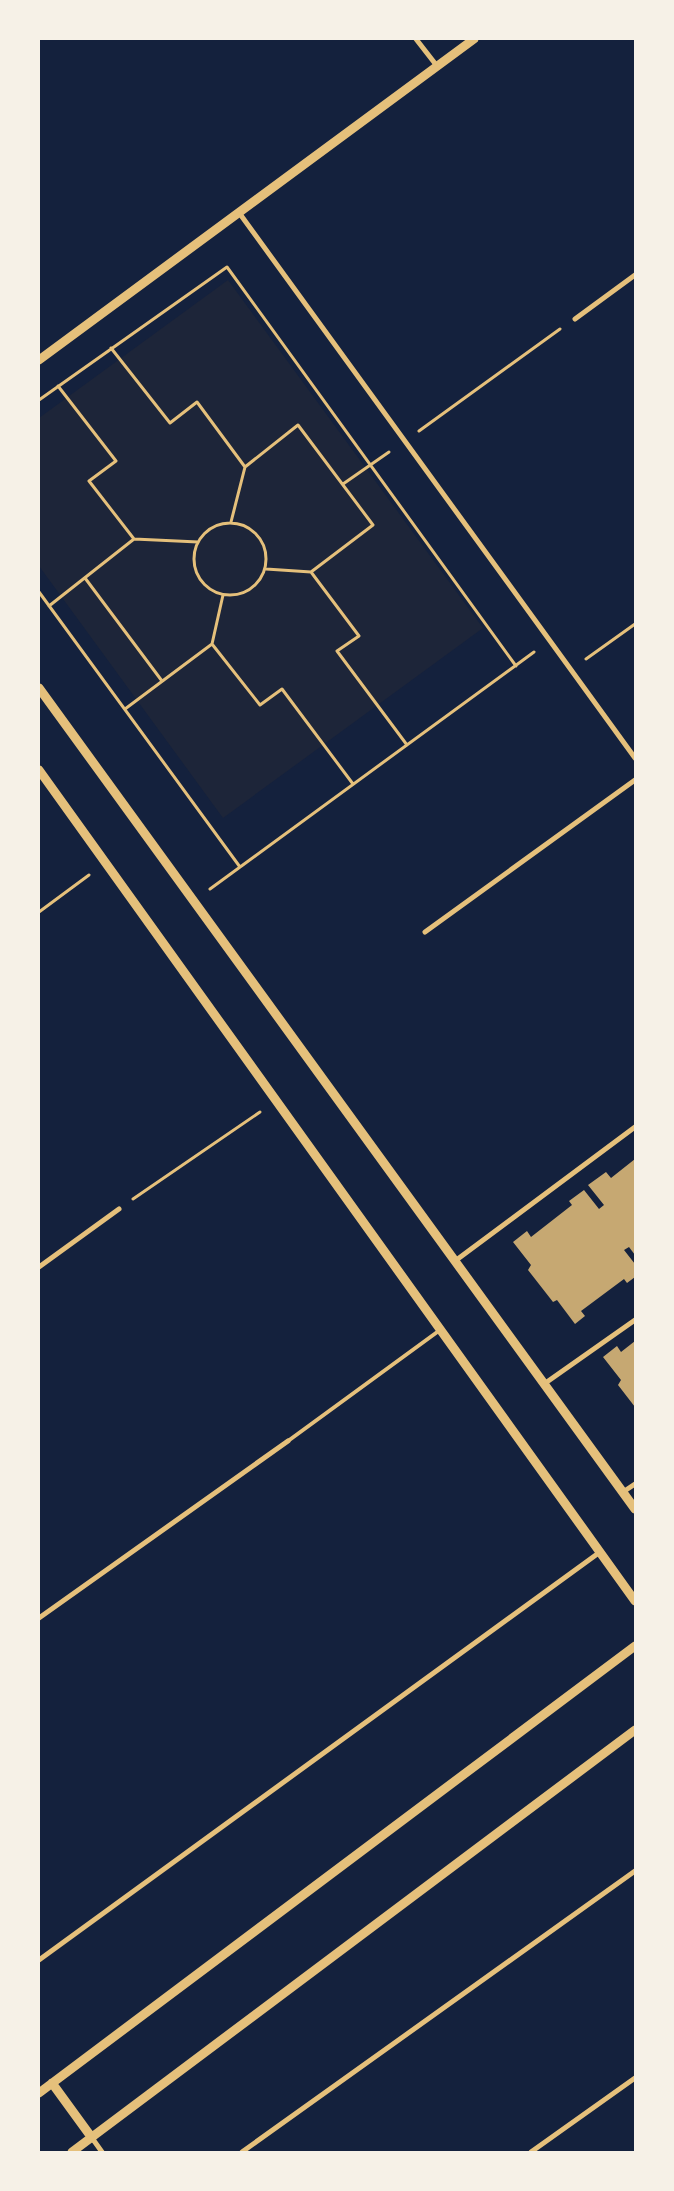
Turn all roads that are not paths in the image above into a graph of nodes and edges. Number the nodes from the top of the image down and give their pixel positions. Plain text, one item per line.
1 (416, 39) edge
2 (474, 39) edge
3 (437, 66) junction
4 (240, 214) junction
5 (635, 275) edge
6 (575, 319) road end
7 (39, 360) edge
8 (39, 688) edge
9 (635, 758) edge
10 (39, 770) edge
11 (635, 780) edge
12 (425, 932) dead end
13 (635, 1127) edge
14 (119, 1209) road end
15 (454, 1260) junction
16 (39, 1266) edge
17 (635, 1320) edge
18 (442, 1328) junction
19 (544, 1384) junction
20 (288, 1441) joint
21 (635, 1484) edge
22 (623, 1492) junction
23 (635, 1509) edge
24 (600, 1552) junction
25 (635, 1601) edge
26 (39, 1618) edge
27 (635, 1646) edge
28 (635, 1730) edge
29 (635, 1871) edge
30 (39, 1960) edge
31 (635, 2078) edge
32 (52, 2083) junction
33 (39, 2093) edge
34 (92, 2138) junction
35 (72, 2152) edge
36 (102, 2152) edge
37 (242, 2152) edge
38 (532, 2152) edge

1 - 3 street
2 - 3 street
3 - 4 street
4 - 7 street
4 - 9 street
5 - 6 street
8 - 15 street
10 - 18 street
11 - 12 street
13 - 15 street
14 - 16 street
15 - 19 street
17 - 19 street
18 - 20 lane
18 - 24 street
19 - 22 street
20 - 26 street
21 - 22 street
22 - 23 street
24 - 25 street
24 - 30 street
27 - 32 street
28 - 34 street
29 - 37 street
31 - 38 street
32 - 33 street
32 - 34 street
34 - 35 street
34 - 36 street

